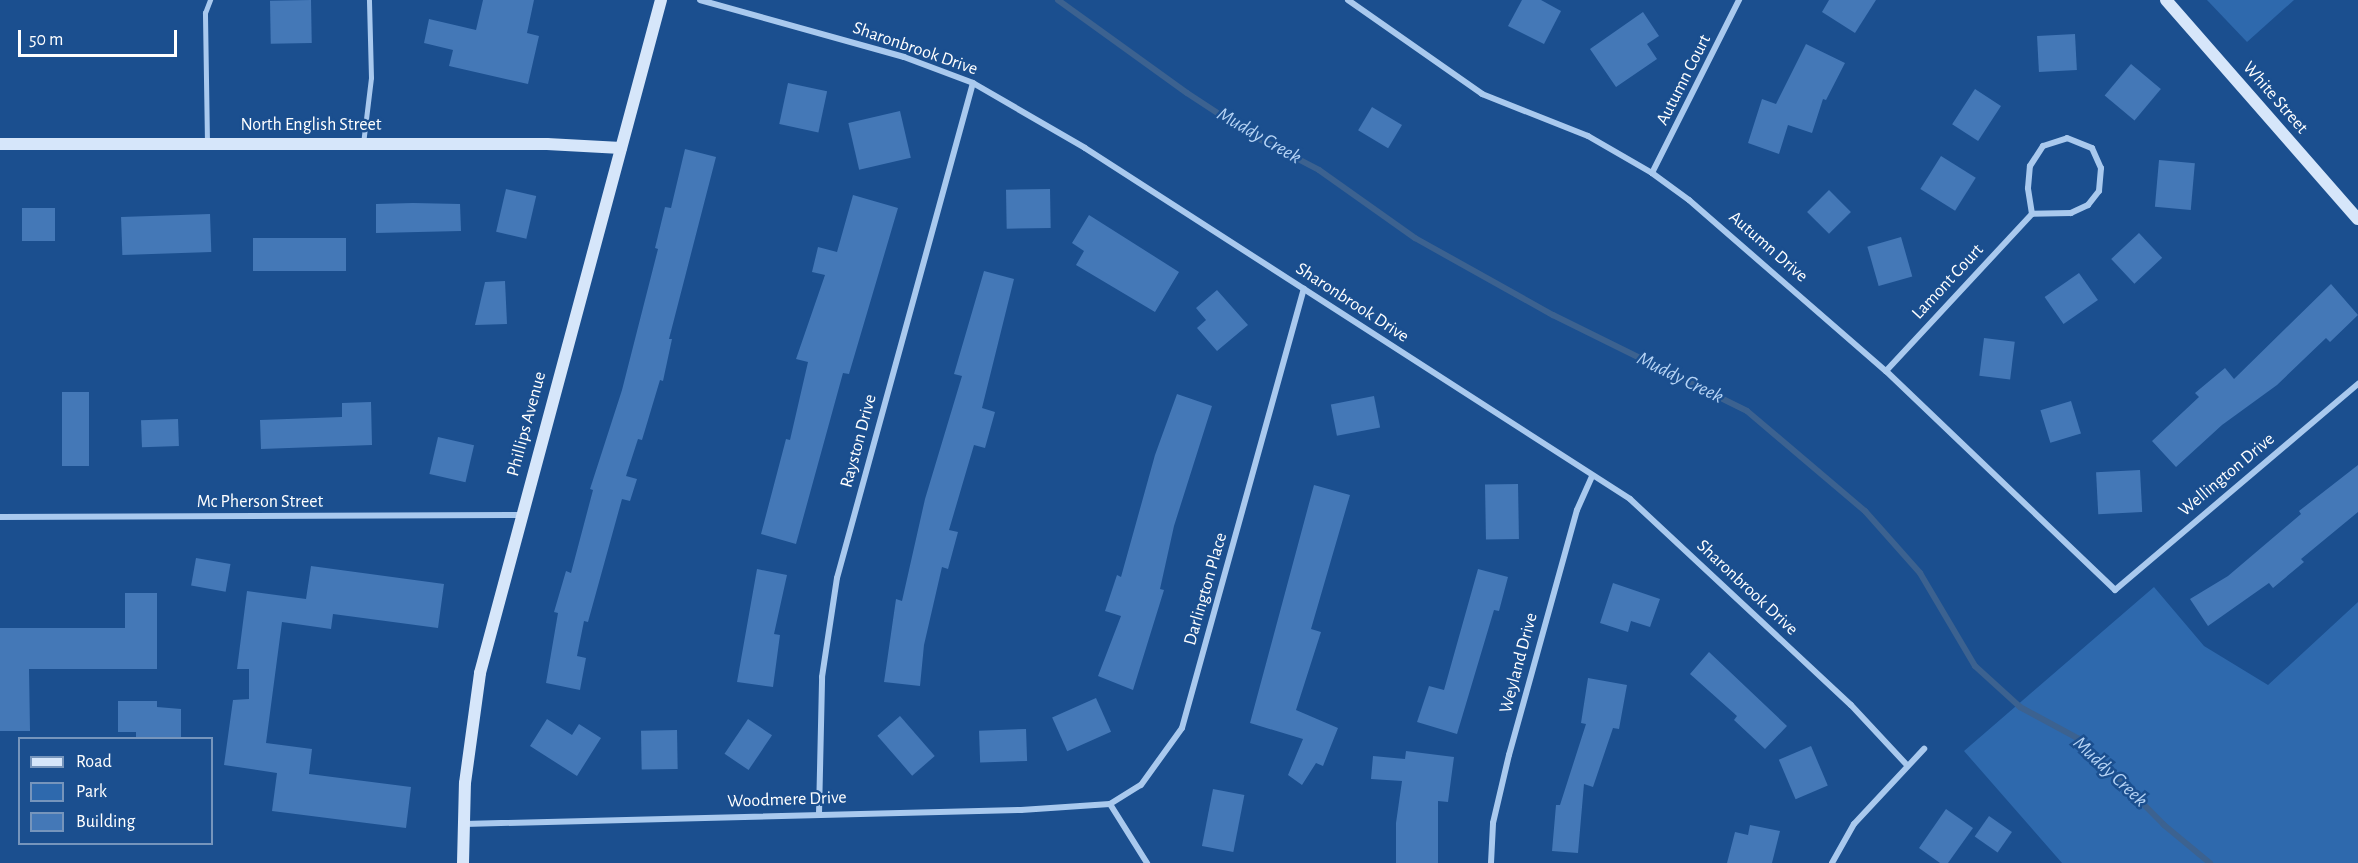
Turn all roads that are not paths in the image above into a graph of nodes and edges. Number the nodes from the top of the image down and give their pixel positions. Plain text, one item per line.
1 (210, 0) edge
2 (369, 0) edge
3 (661, 0) edge
4 (700, 0) edge
5 (1348, 0) edge
6 (1739, 0) edge
7 (2166, 0) edge
8 (973, 83) junction
9 (207, 143) junction
10 (0, 144) edge
11 (363, 144) junction
12 (621, 148) junction
13 (1652, 173) junction
14 (2032, 214) junction
15 (2358, 219) edge
16 (1304, 289) junction
17 (1886, 371) junction
18 (2358, 384) edge
19 (1592, 476) junction
20 (520, 515) junction
21 (0, 517) edge
22 (2115, 590) joint
23 (1924, 749) dead end
24 (1907, 765) junction
25 (1110, 804) junction
26 (819, 814) junction
27 (463, 824) junction
28 (463, 863) edge
29 (1147, 863) edge
30 (1491, 863) edge
31 (1832, 863) edge

1 - 9 lane
2 - 11 lane
3 - 12 street, Phillips Avenue
4 - 8 street, Sharonbrook Drive
5 - 13 street, Autumn Drive
6 - 13 street, Autumn Court
7 - 15 street, White Street
8 - 16 street, Sharonbrook Drive
8 - 26 street, Rayston Drive
9 - 10 street, North English Street
9 - 11 street, North English Street
11 - 12 street, North English Street
12 - 20 street, Phillips Avenue
13 - 17 street, Autumn Drive
14 - 14 street
14 - 17 street, Lamont Court
16 - 19 street, Sharonbrook Drive
16 - 25 street, Darlington Place
17 - 22 street, Autumn Drive
18 - 22 street, Wellington Drive
19 - 24 street, Sharonbrook Drive
19 - 30 street, Weyland Drive
20 - 21 street, Mc Pherson Street
20 - 27 street, Phillips Avenue
23 - 24 street
24 - 31 street
25 - 26 street, Woodmere Drive
25 - 29 street
26 - 27 street, Woodmere Drive
27 - 28 street, Phillips Avenue

